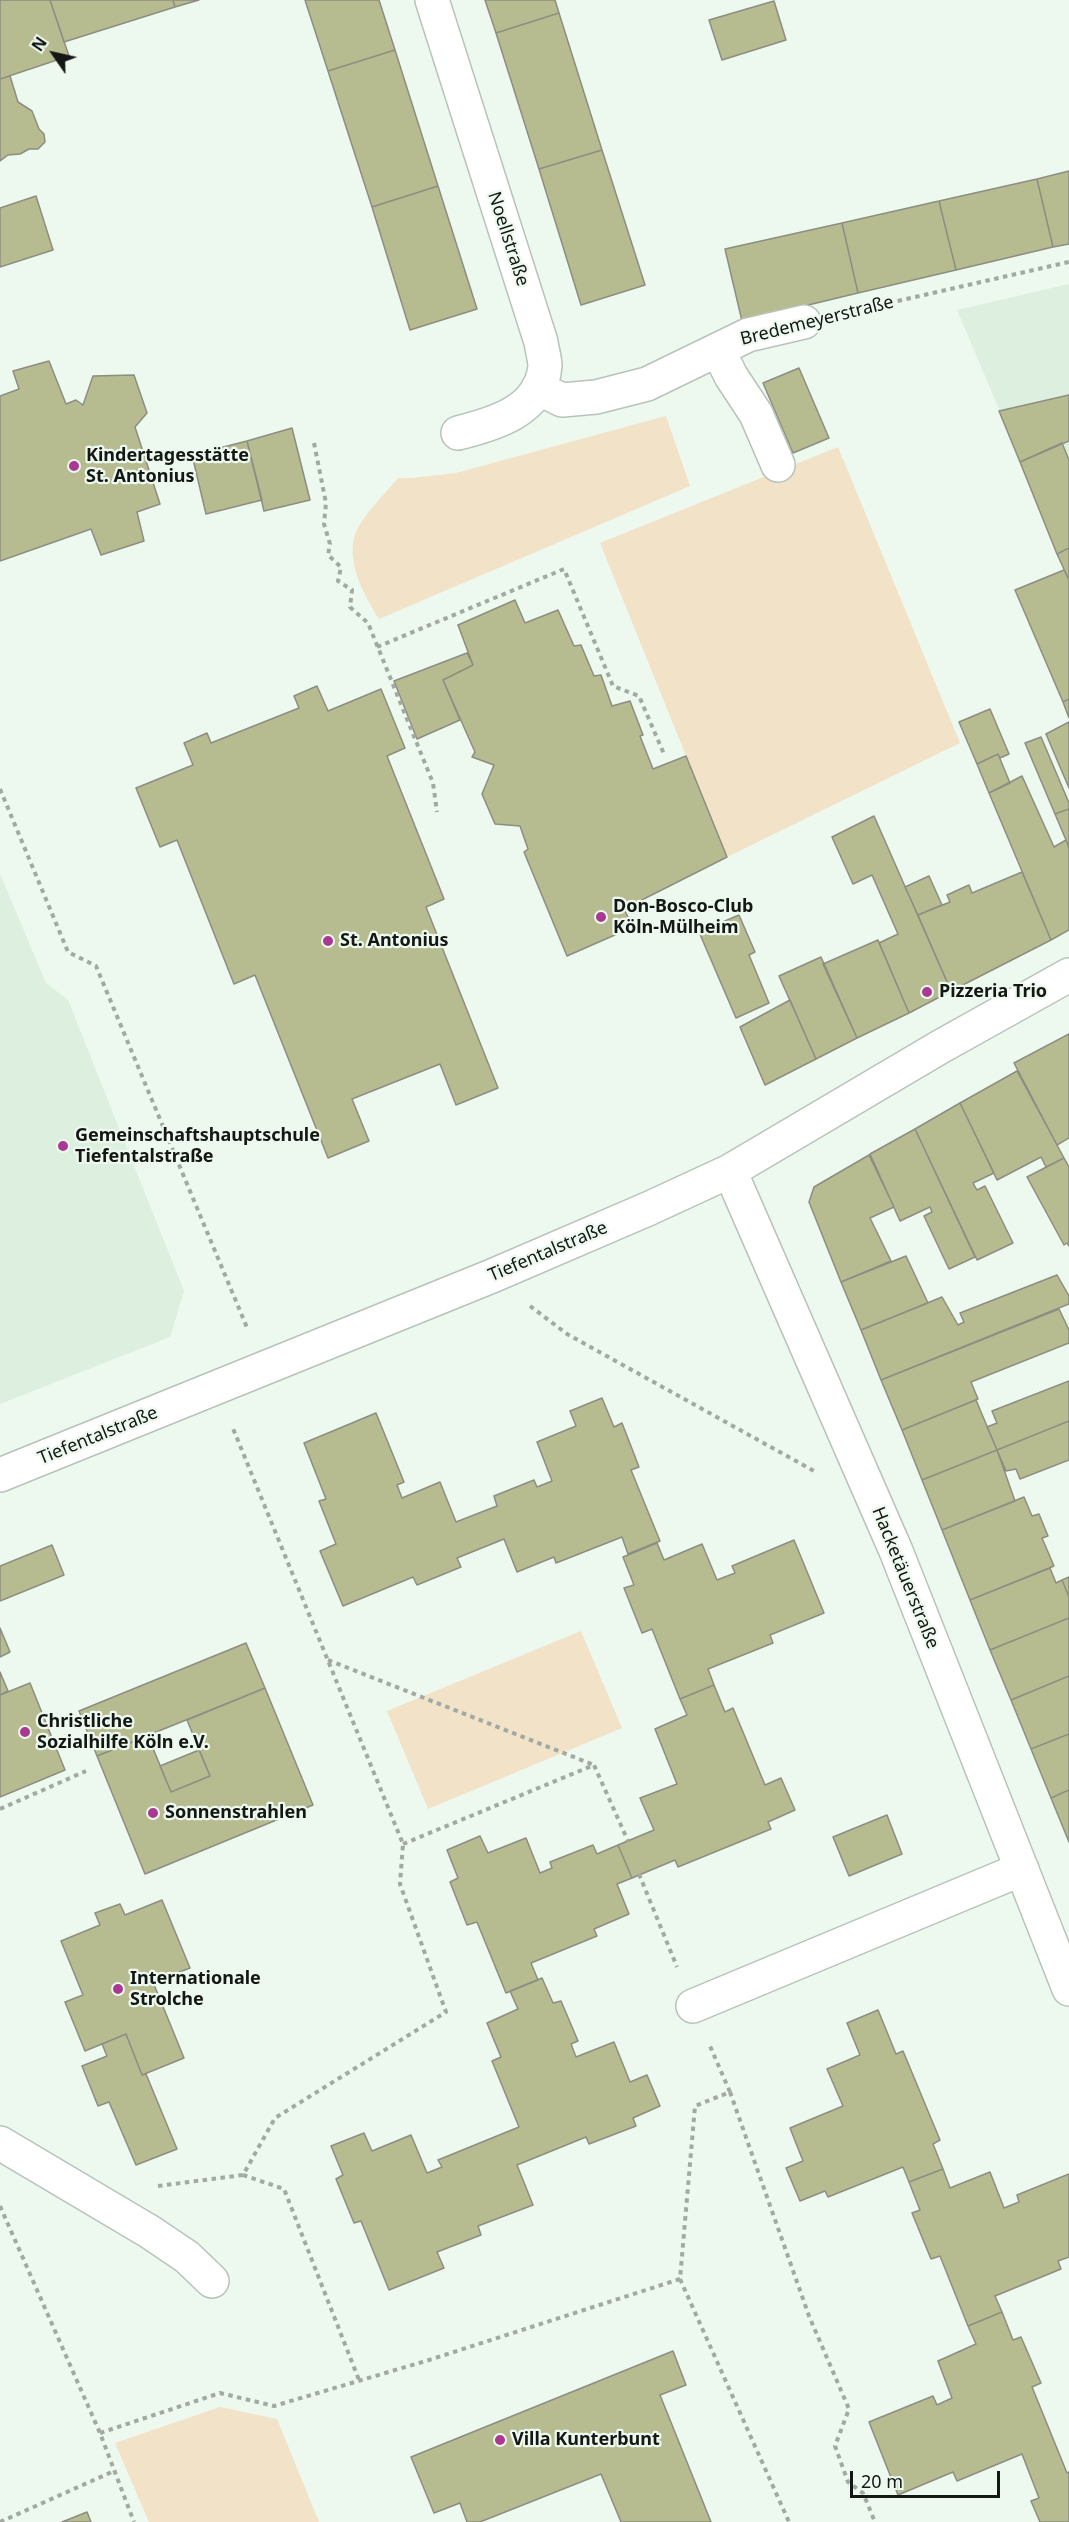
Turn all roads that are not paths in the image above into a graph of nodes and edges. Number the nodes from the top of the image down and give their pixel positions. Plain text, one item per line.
1 (432, 0) edge
2 (804, 322) road end
3 (718, 350) junction
4 (538, 388) junction
5 (458, 433) dead end
6 (778, 465) dead end
7 (1069, 975) edge
8 (730, 1171) junction
9 (0, 1475) edge
10 (1022, 1869) junction
11 (1069, 1989) edge
12 (693, 2006) dead end
13 (0, 2143) edge
14 (212, 2281) dead end

1 - 4 street, Noellstraße
2 - 3 street, Bredemeyerstraße
3 - 4 street, Bredemeyerstraße
3 - 6 street
4 - 5 street, Noellstraße
7 - 8 street, Tiefentalstraße
8 - 9 street, Tiefentalstraße
8 - 10 street, Hacketäuerstraße
10 - 11 street, Hacketäuerstraße
10 - 12 street
13 - 14 street

